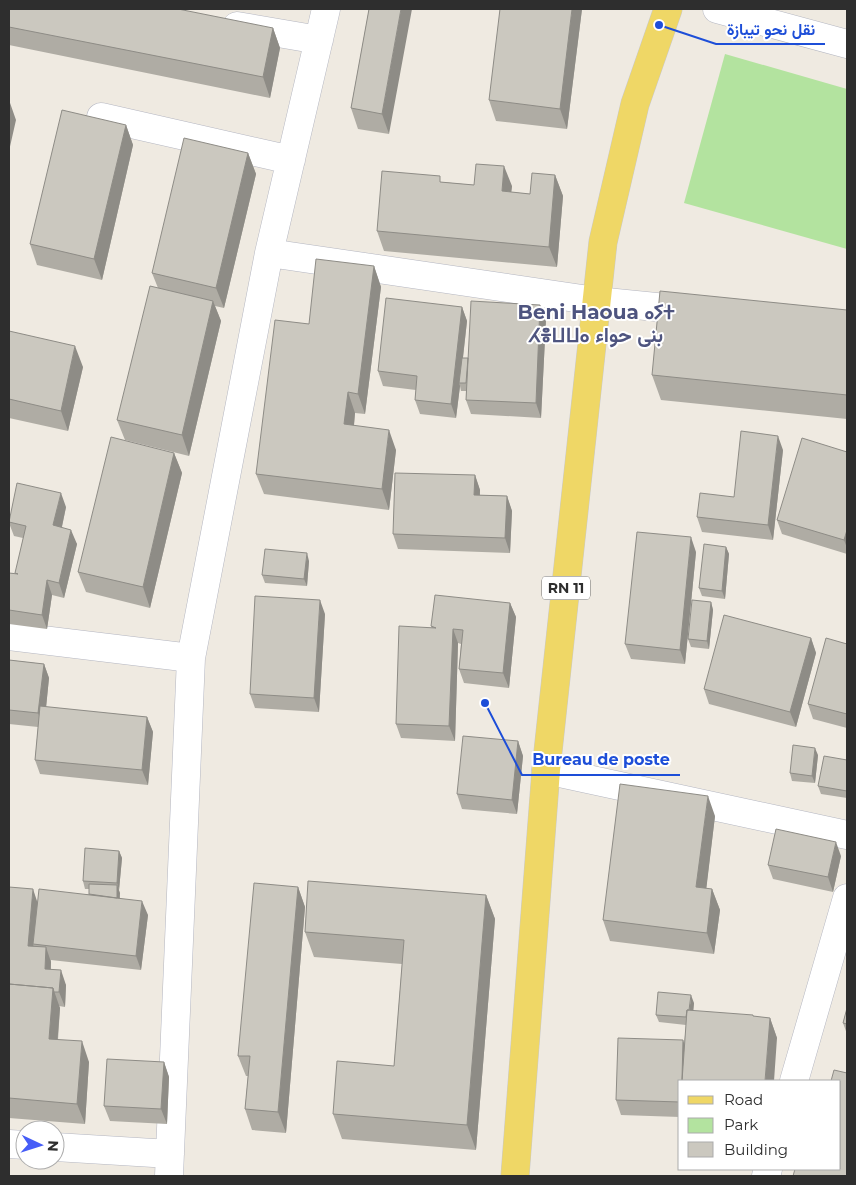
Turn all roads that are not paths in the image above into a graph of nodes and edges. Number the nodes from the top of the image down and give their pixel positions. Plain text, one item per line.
1 (326, 9) edge
2 (668, 9) edge
3 (717, 9) edge
4 (211, 21) edge
5 (319, 40) junction
6 (847, 44) edge
7 (101, 117) edge
8 (291, 160) junction
9 (269, 253) junction
10 (596, 301) junction
11 (722, 314) edge
12 (9, 636) edge
13 (191, 658) junction
14 (546, 770) junction
15 (847, 835) edge
16 (847, 898) edge
17 (794, 1080) edge
18 (65, 1149) edge
19 (169, 1165) edge
20 (515, 1176) edge

1 - 5 street
2 - 10 main road, RN 11
3 - 6 street
4 - 5 street
5 - 8 street
7 - 8 street
8 - 9 street
9 - 10 street
9 - 13 street
10 - 11 street
10 - 14 main road, RN 11
12 - 13 street
13 - 19 street
14 - 15 street
14 - 20 main road, RN 11
16 - 17 street
18 - 19 street

